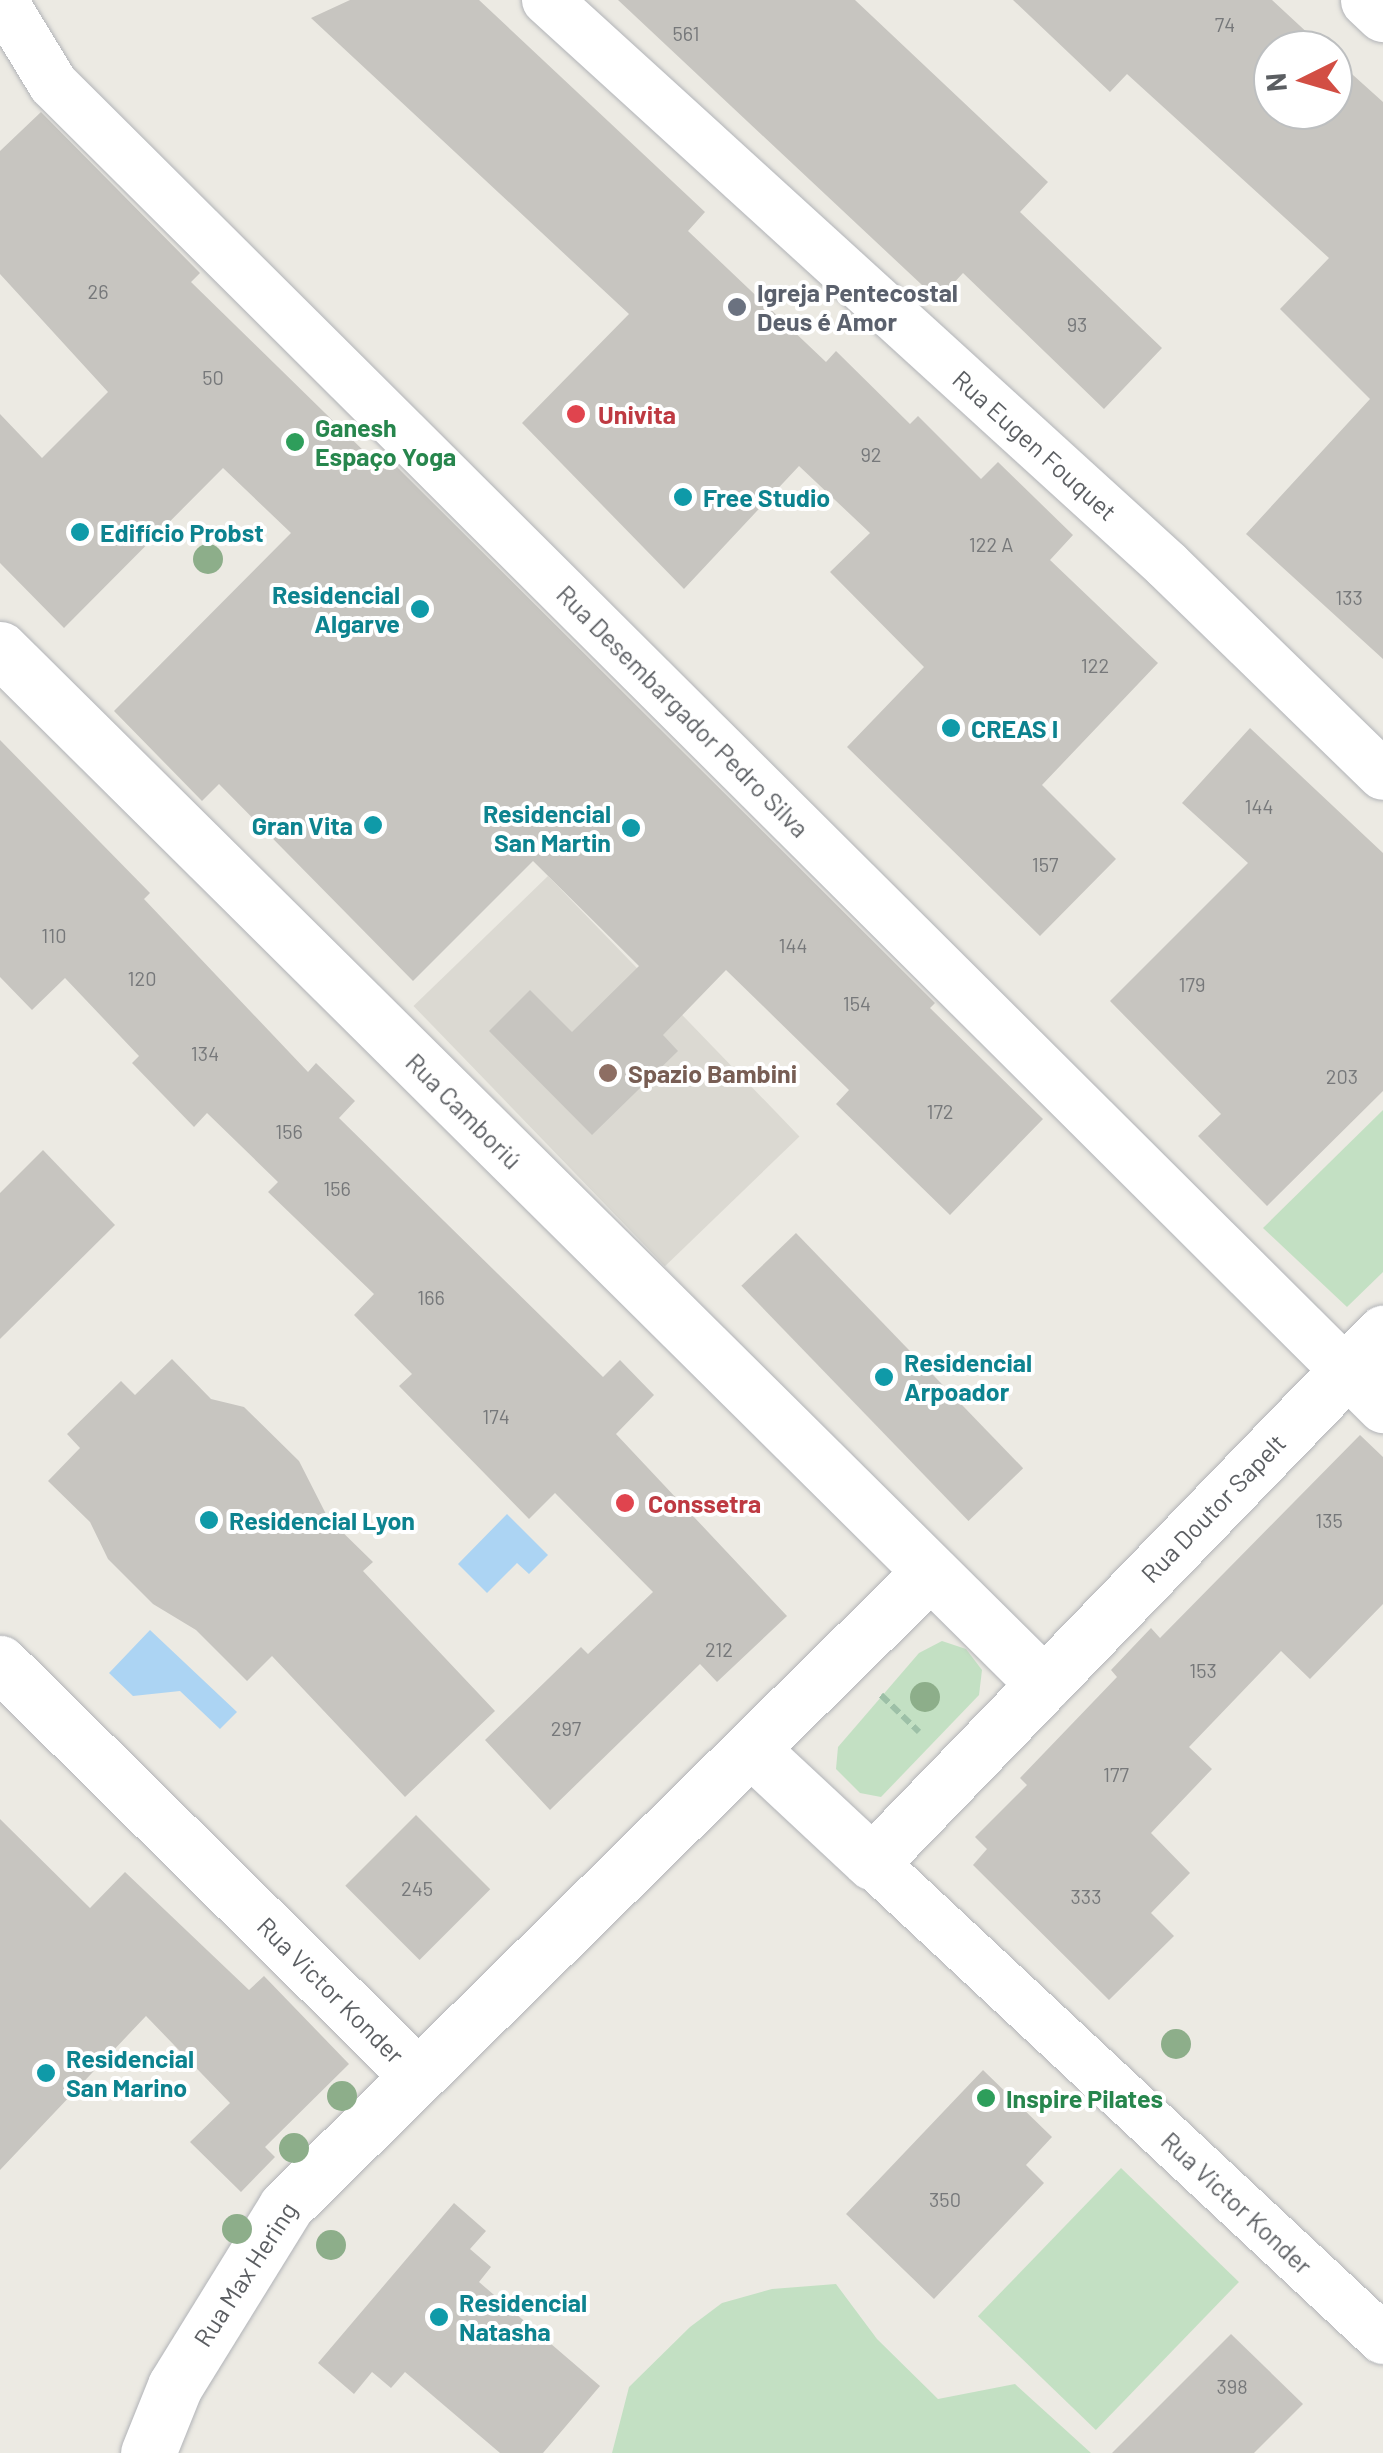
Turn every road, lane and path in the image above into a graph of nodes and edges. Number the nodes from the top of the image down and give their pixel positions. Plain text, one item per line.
1 (2, 0) edge
2 (547, 0) edge
3 (1368, 0) edge
4 (1383, 14) edge
5 (0, 649) edge
6 (1383, 775) edge
7 (1370, 1370) edge
8 (929, 1573) junction
9 (842, 1658) junction
10 (0, 1663) edge
11 (1044, 1684) junction
12 (752, 1750) junction
13 (960, 1770) junction
14 (872, 1862) junction
15 (416, 2074) junction
16 (1383, 2340) edge
17 (148, 2453) edge

1 - 7 street, Rua Desembargador Pedro Silva
2 - 6 street, Rua Eugen Fouquet
3 - 4 street
5 - 8 street, Rua Camboriú
7 - 11 street, Rua Doutor Sapelt
8 - 9 street, Rua Victor Konder
8 - 11 street, Rua Camboriú
9 - 12 street, Rua Victor Konder
9 - 13 path
10 - 15 street, Rua Victor Konder
11 - 13 street, Rua Doutor Sapelt
12 - 14 street
12 - 15 street, Rua Victor Konder
13 - 14 street, Rua Doutor Sapelt
14 - 16 street, Rua Victor Konder
15 - 17 street, Rua Max Hering

